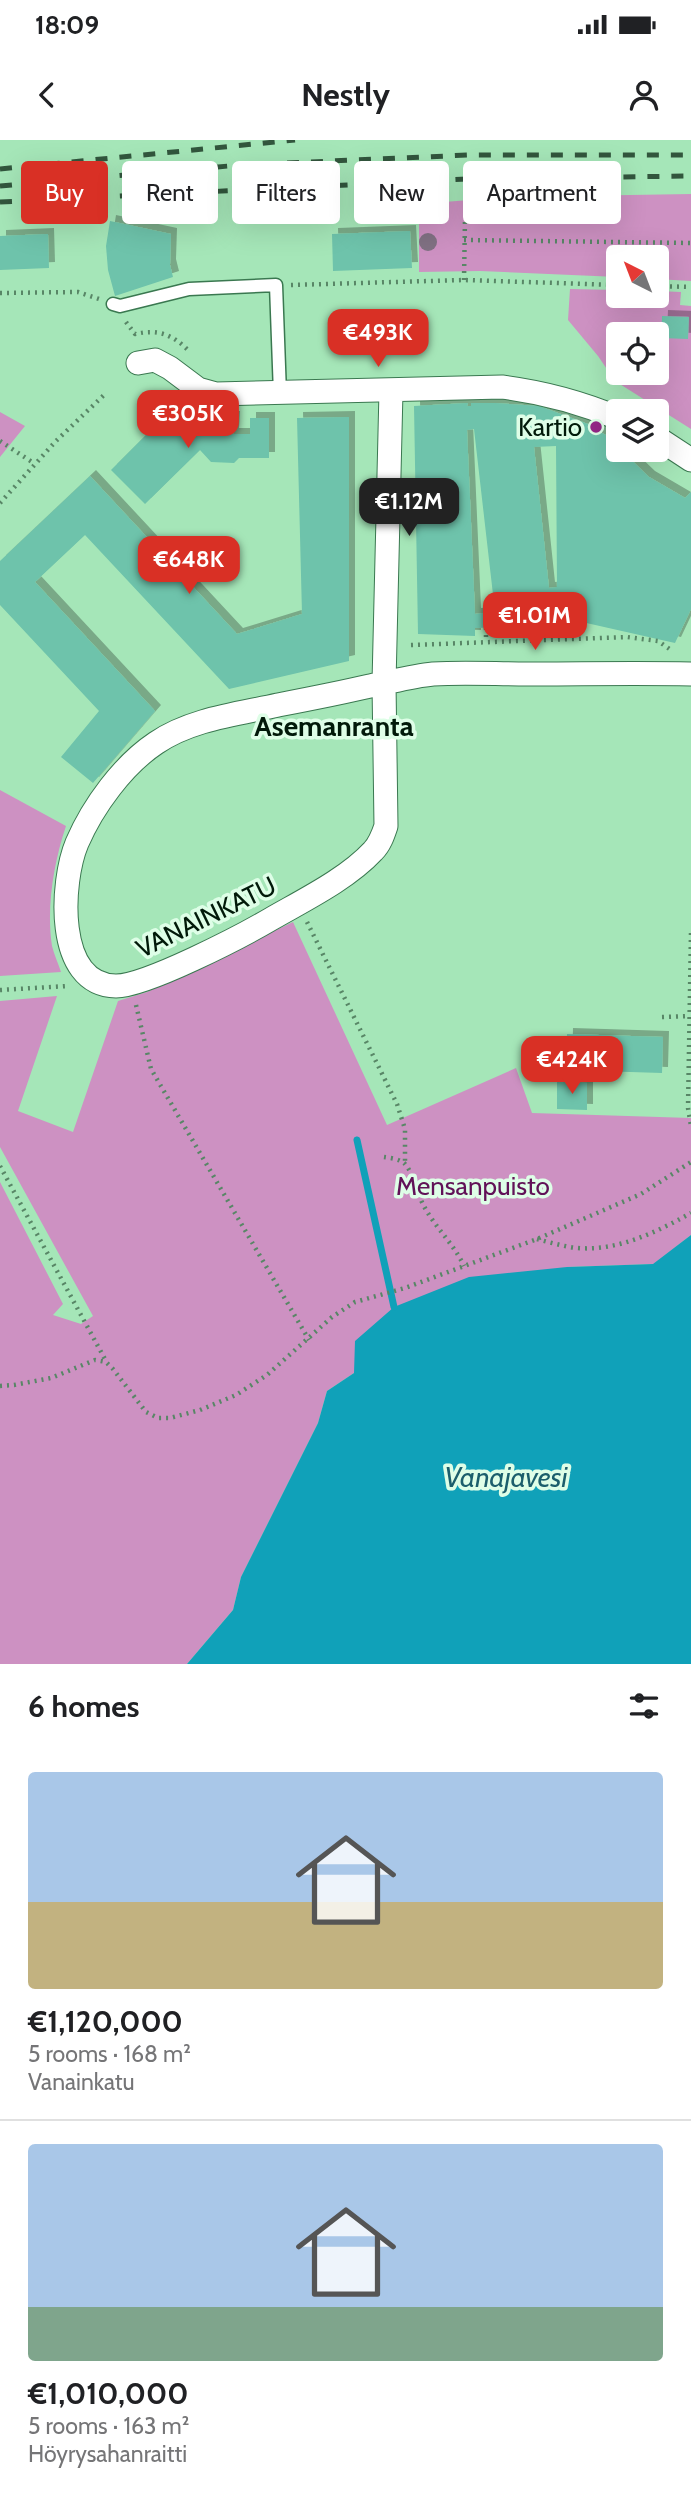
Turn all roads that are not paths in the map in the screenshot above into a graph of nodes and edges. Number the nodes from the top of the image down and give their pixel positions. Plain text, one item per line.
1 (113, 304) road end
2 (138, 363) dead end
3 (391, 391) junction
4 (280, 394) junction
5 (606, 413) edge
6 (669, 446) edge
7 (691, 460) edge
8 (686, 666) edge
9 (384, 683) junction

1 - 4 lane
2 - 4 street
3 - 4 street
3 - 5 street
3 - 9 street, VANAINKATU
6 - 7 street
8 - 9 street
9 - 9 street, VANAINKATU

